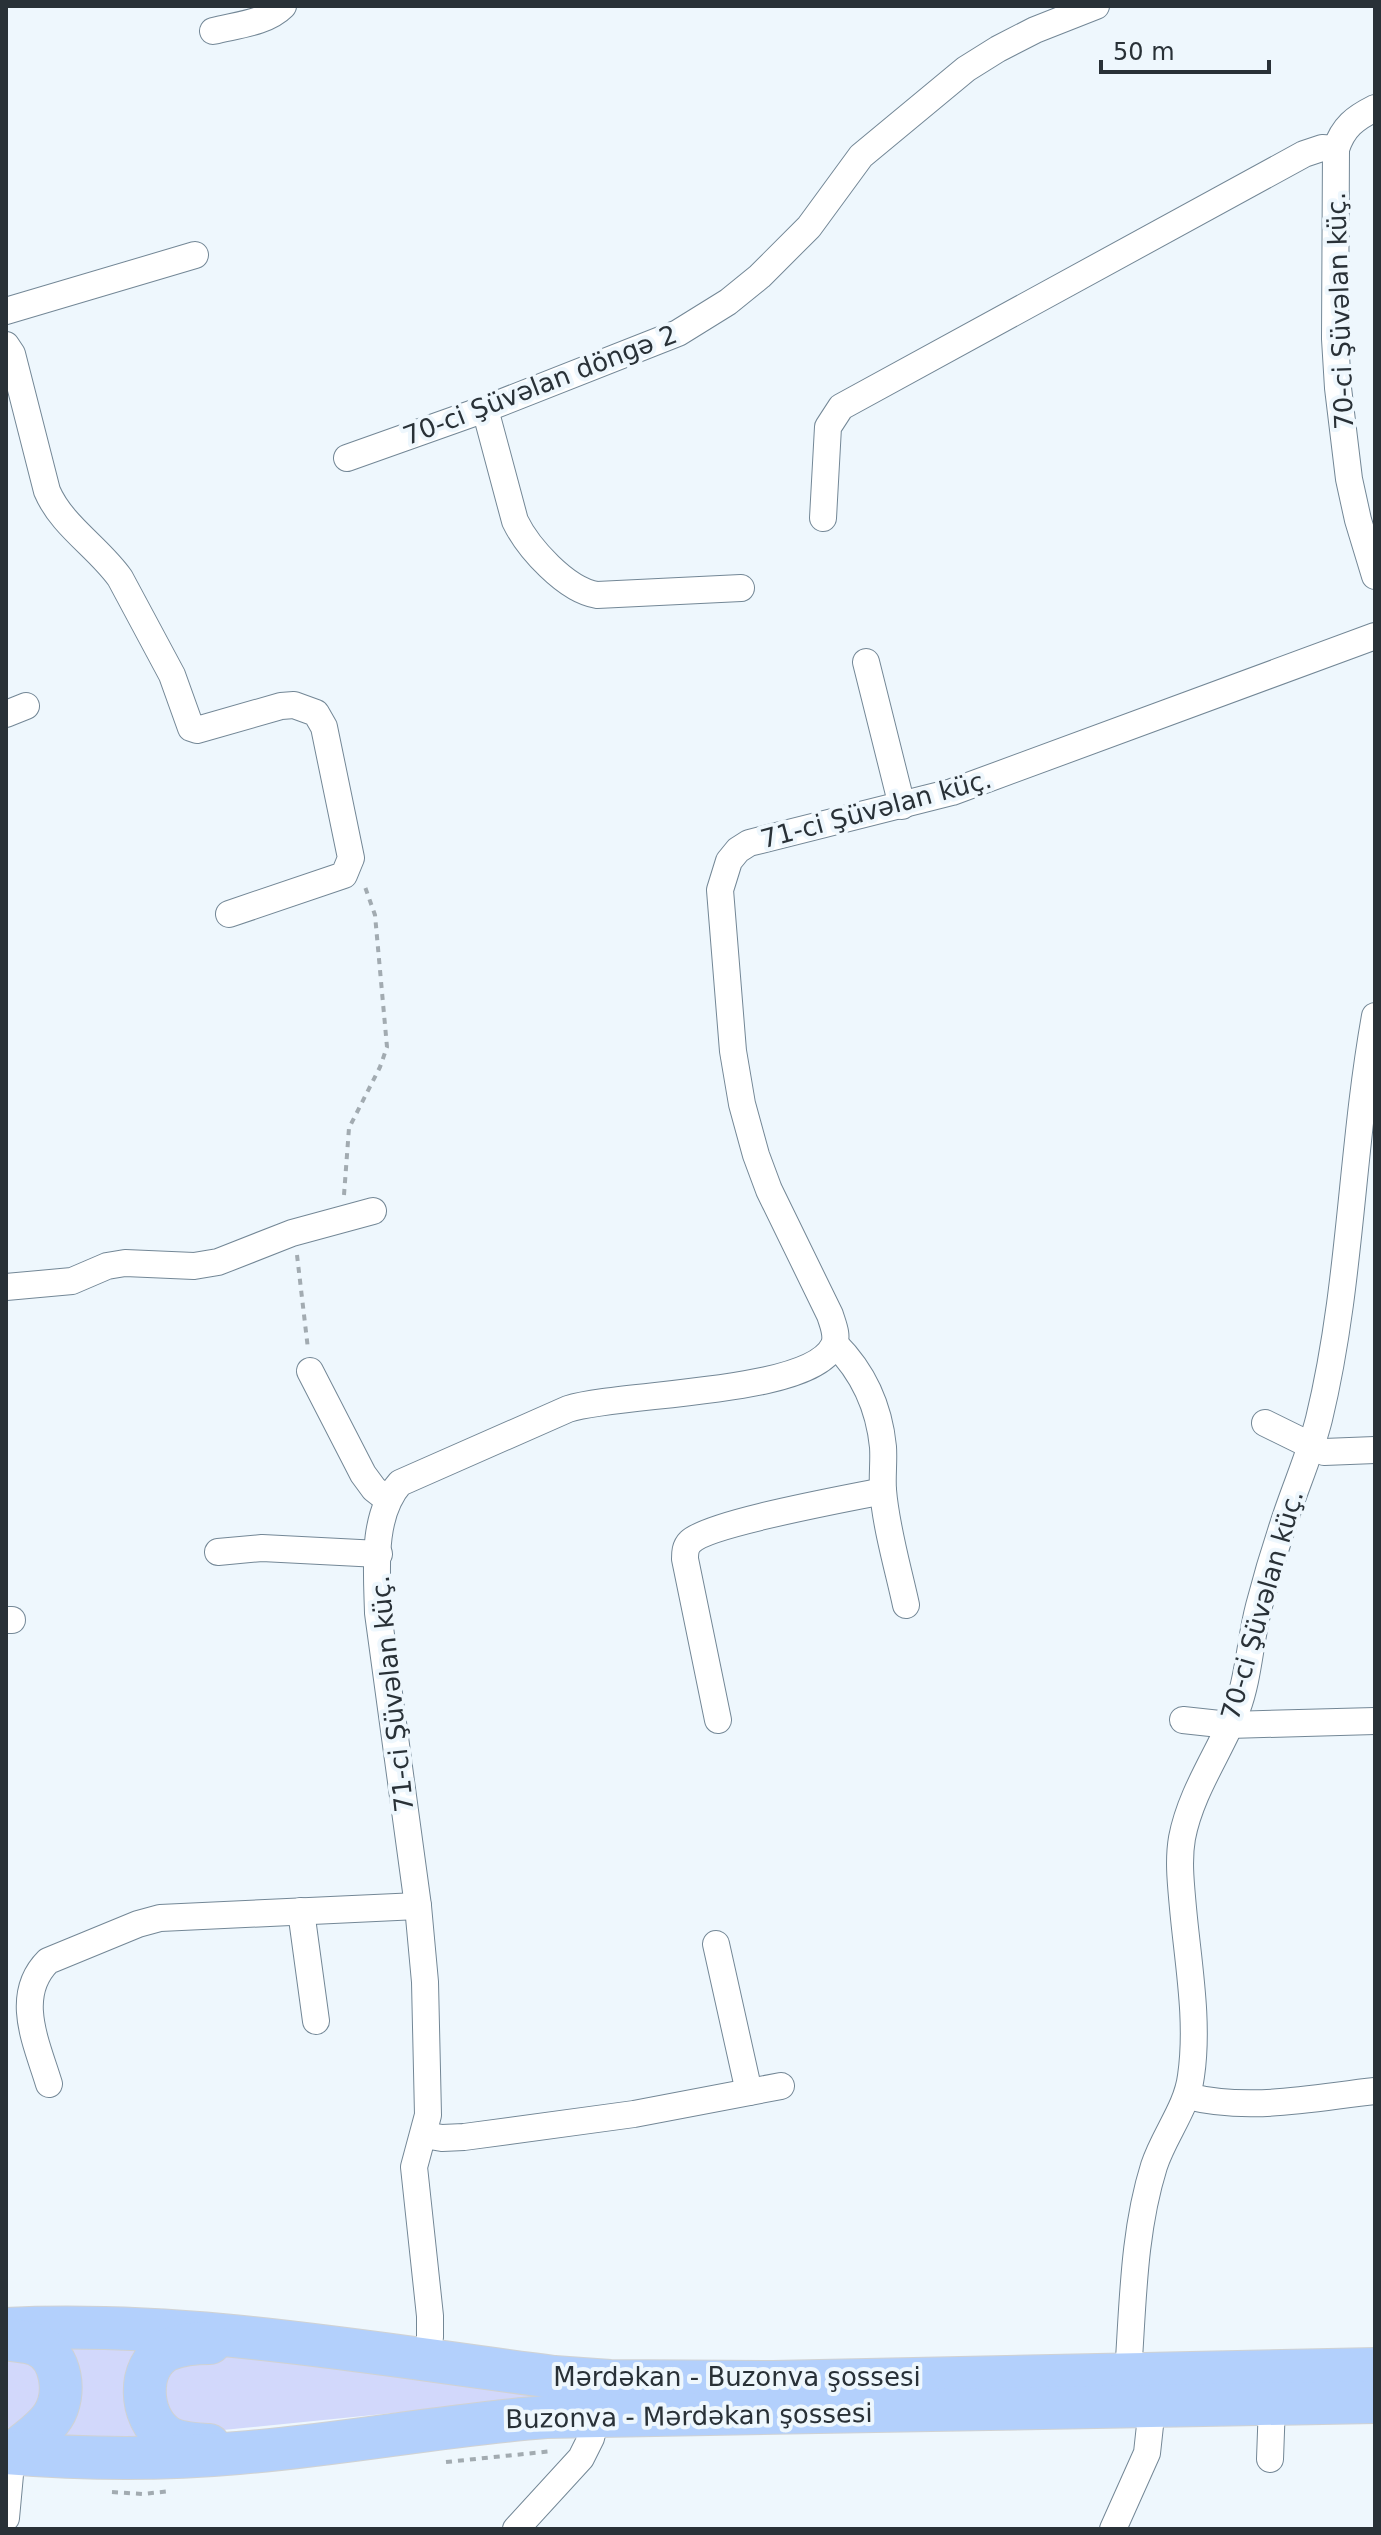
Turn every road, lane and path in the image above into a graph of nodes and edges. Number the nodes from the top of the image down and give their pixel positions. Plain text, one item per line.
1 (283, 6) edge
2 (1096, 6) edge
3 (213, 31) dead end
4 (1375, 108) edge
5 (1336, 149) junction
6 (195, 255) dead end
7 (6, 311) edge
8 (6, 345) edge
9 (485, 409) junction
10 (347, 458) dead end
11 (823, 518) dead end
12 (1375, 576) edge
13 (741, 588) dead end
14 (1375, 636) edge
15 (866, 662) dead end
16 (902, 806) junction
17 (349, 866) junction
18 (229, 914) dead end
19 (1375, 1016) edge
20 (373, 1211) dead end
21 (347, 1217) junction
22 (292, 1233) junction
23 (6, 1287) edge
24 (835, 1344) junction
25 (310, 1371) joint
26 (1265, 1423) dead end
27 (1311, 1447) junction
28 (1375, 1450) edge
29 (883, 1491) junction
30 (388, 1500) junction
31 (218, 1552) dead end
32 (379, 1554) junction
33 (906, 1605) dead end
34 (718, 1720) dead end
35 (1183, 1720) dead end
36 (1375, 1721) edge
37 (1229, 1725) junction
38 (418, 1906) junction
39 (301, 1911) junction
40 (716, 1944) dead end
41 (316, 2021) dead end
42 (49, 2084) dead end
43 (781, 2086) dead end
44 (1375, 2091) edge
45 (749, 2092) junction
46 (1187, 2096) junction
47 (424, 2135) junction
48 (6, 2329) edge
49 (6, 2339) edge
50 (295, 2343) junction
51 (425, 2361) junction
52 (1375, 2369) edge
53 (1140, 2391) junction
54 (1375, 2402) edge
55 (1272, 2404) junction
56 (592, 2432) junction
57 (288, 2448) junction
58 (9, 2453) edge
59 (1270, 2459) dead end
60 (433, 2464) dead end
61 (98, 2491) dead end
62 (173, 2491) dead end
63 (6, 2518) edge
64 (516, 2529) edge
65 (1113, 2529) edge

1 - 3 street
2 - 9 street, 70-ci Şüvəlan döngə 2
4 - 5 street
5 - 11 street
5 - 12 street, 70-ci Şüvəlan küç.
6 - 7 street
8 - 17 street
9 - 10 street, 70-ci Şüvəlan döngə 2
9 - 13 street
14 - 16 street, 71-ci Şüvəlan küç.
15 - 16 street
16 - 24 street, 71-ci Şüvəlan küç.
17 - 18 street
17 - 21 path
19 - 27 street, 70-ci Şüvəlan küç.
20 - 21 street
21 - 22 street
22 - 23 street
22 - 25 path
24 - 29 street
24 - 30 street
25 - 30 street
26 - 27 street
27 - 28 street
27 - 37 street, 70-ci Şüvəlan küç.
29 - 33 street
29 - 34 street
30 - 32 street, 71-ci Şüvəlan küç.
31 - 32 street
32 - 38 street, 71-ci Şüvəlan küç.
35 - 37 street
36 - 37 street
37 - 46 street, 70-ci Şüvəlan küç.
38 - 39 street
38 - 47 street, 71-ci Şüvəlan küç.
39 - 41 street
39 - 42 street
40 - 45 street
43 - 45 street
44 - 46 street
45 - 47 street
46 - 53 street, 70-ci Şüvəlan küç.
47 - 51 street, 71-ci Şüvəlan küç.
48 - 50 main road, Mərdəkan - Buzonva şossesi
49 - 58 main road
50 - 51 main road, Mərdəkan - Buzonva şossesi
50 - 57 main road
51 - 53 main road, Mərdəkan - Buzonva şossesi
52 - 53 main road, Mərdəkan - Buzonva şossesi
53 - 55 main road, Buzonva - Mərdəkan şossesi
53 - 56 main road, Buzonva - Mərdəkan şossesi
53 - 65 street, 70-ci Şüvəlan küç.
54 - 55 main road, Buzonva - Mərdəkan şossesi
55 - 59 street
56 - 57 main road, Buzonva - Mərdəkan şossesi
56 - 60 path
56 - 64 street
57 - 58 main road, Buzonva - Mərdəkan şossesi
58 - 63 street
61 - 62 path

